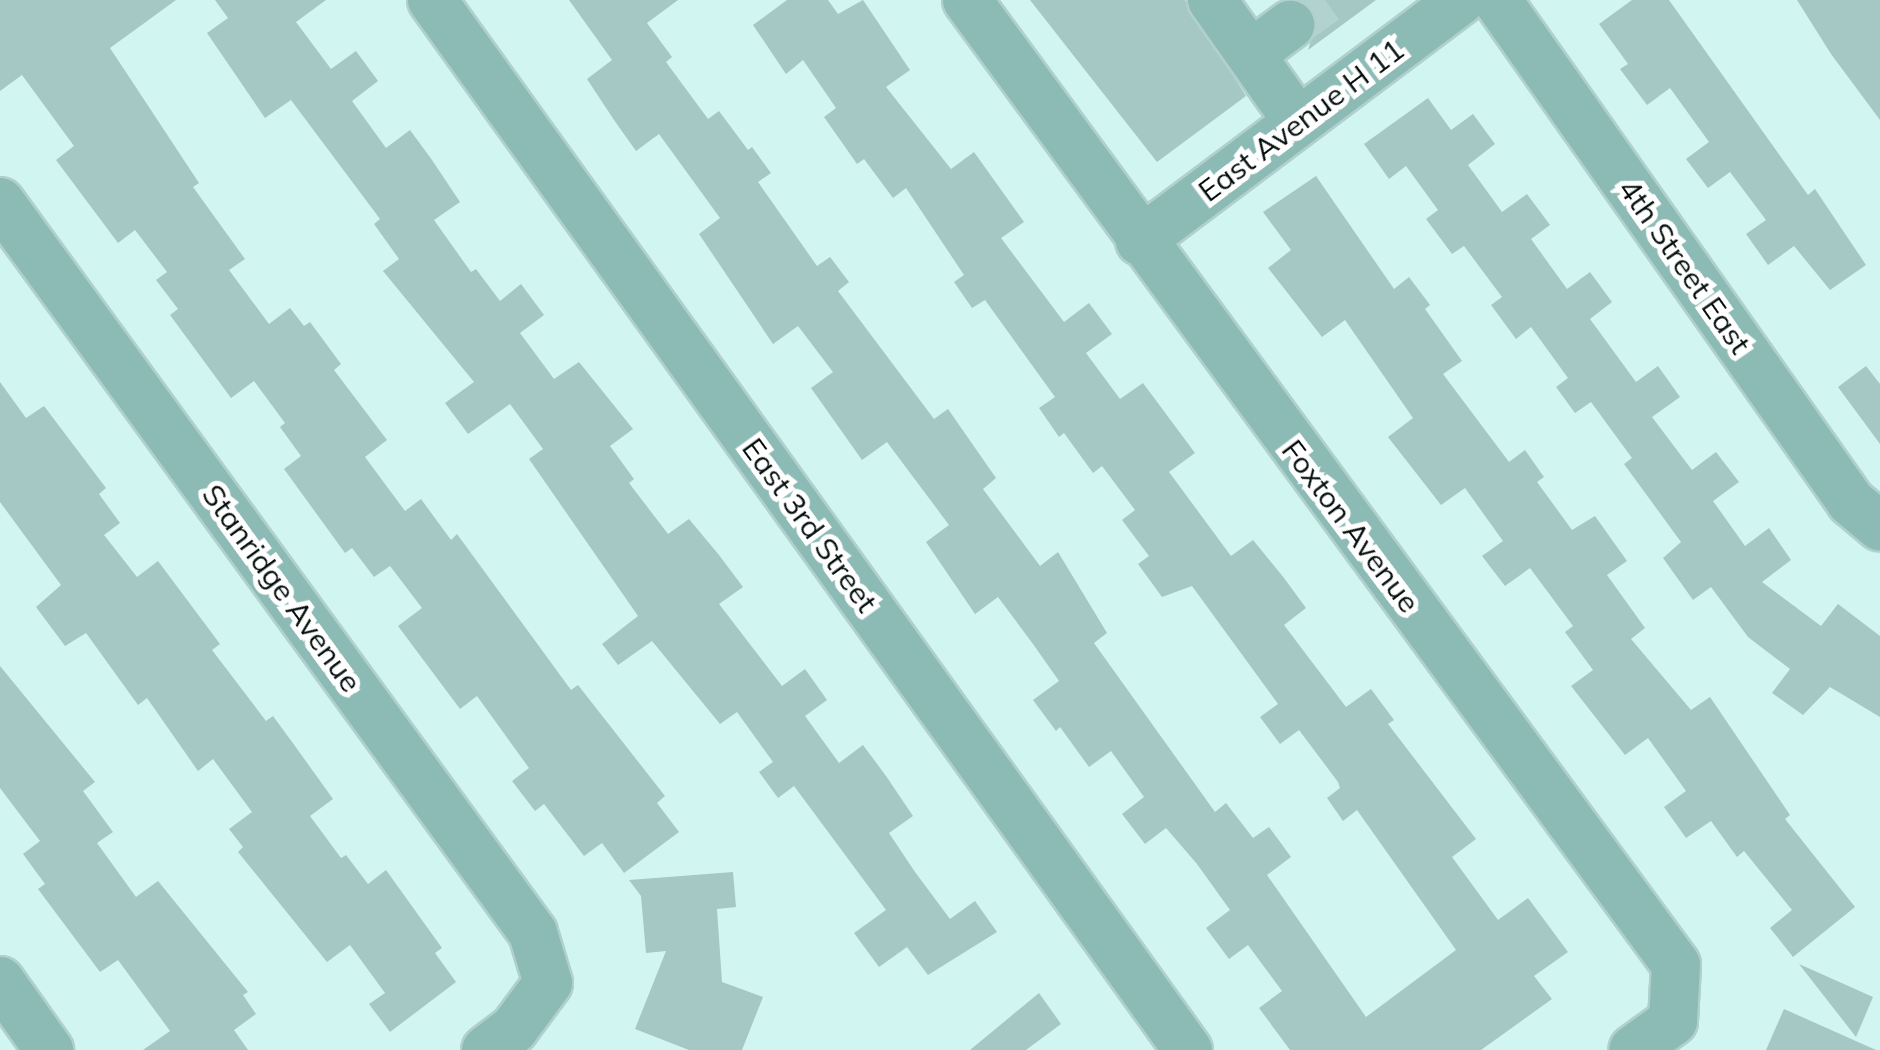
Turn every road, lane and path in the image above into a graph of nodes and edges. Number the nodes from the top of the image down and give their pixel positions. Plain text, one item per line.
1 (432, 0) edge
2 (966, 0) edge
3 (1212, 0) edge
4 (1461, 0) edge
5 (1497, 0) edge
6 (1290, 26) tunnel mouth
7 (1251, 54) junction
8 (1298, 122) junction
9 (0, 202) edge
10 (1140, 241) junction
11 (1880, 526) edge
12 (0, 981) edge
13 (49, 1050) edge
14 (486, 1050) edge
15 (1188, 1050) edge
16 (1633, 1050) edge

1 - 15 street, East 3rd Street
2 - 10 street, Foxton Avenue
3 - 7 street
4 - 8 street, East Avenue H 11
5 - 11 street, 4th Street East
6 - 7 street
7 - 8 street
8 - 10 street, East Avenue H 11
9 - 14 street, Stanridge Avenue
10 - 16 street, Foxton Avenue
12 - 13 street

